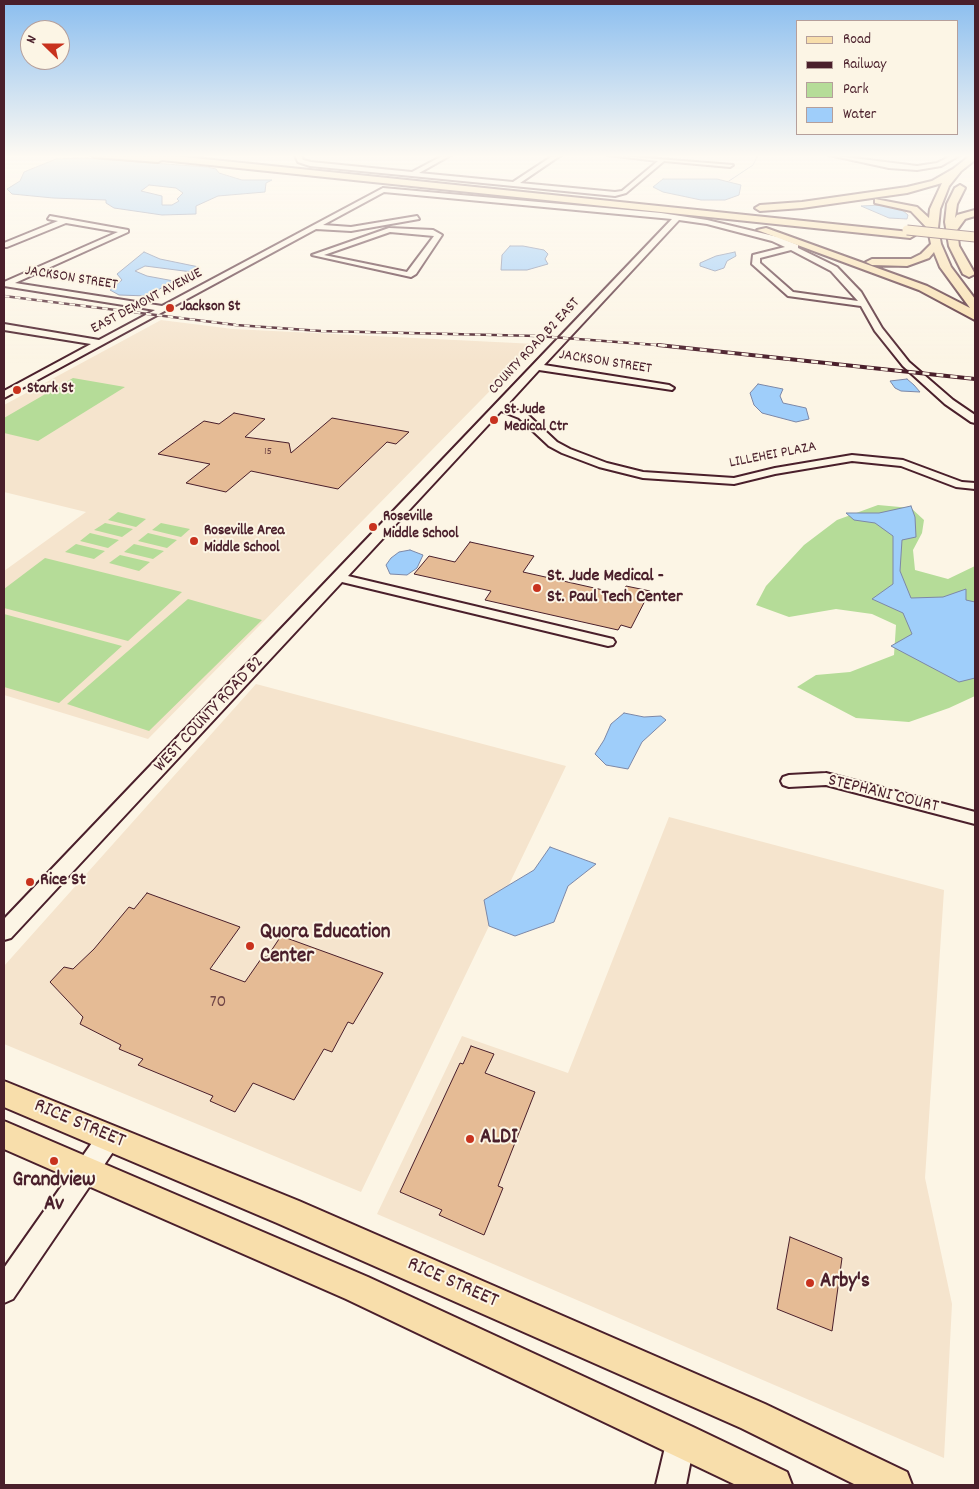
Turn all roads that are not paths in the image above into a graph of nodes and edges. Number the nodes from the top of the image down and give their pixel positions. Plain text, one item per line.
1 (57, 224) edge
2 (80, 224) edge
3 (319, 224) edge
4 (382, 224) edge
5 (671, 224) edge
6 (711, 224) edge
7 (741, 224) edge
8 (812, 224) edge
9 (827, 224) edge
10 (873, 224) edge
11 (930, 224) edge
12 (933, 224) edge
13 (951, 224) edge
14 (956, 224) edge
15 (374, 226) junction
16 (314, 227) junction
17 (933, 228) junction
18 (389, 230) junction
19 (951, 231) junction
20 (908, 234) junction
21 (975, 237) edge
22 (975, 242) edge
23 (936, 244) junction
24 (4, 245) edge
25 (954, 246) junction
26 (795, 247) junction
27 (975, 264) edge
28 (975, 283) edge
29 (5, 284) edge
30 (863, 304) junction
31 (975, 306) edge
32 (164, 309) junction
33 (975, 316) edge
34 (4, 327) edge
35 (100, 343) junction
36 (537, 367) junction
37 (11, 381) dead end
38 (26, 384) junction
39 (669, 388) dead end
40 (4, 395) edge
41 (949, 402) joint
42 (501, 406) junction
43 (975, 420) edge
44 (975, 486) edge
45 (415, 498) joint
46 (340, 577) junction
47 (608, 642) dead end
48 (789, 781) dead end
49 (975, 818) edge
50 (4, 932) edge
51 (4, 1094) edge
52 (4, 1134) edge
53 (109, 1138) junction
54 (86, 1171) junction
55 (4, 1290) edge
56 (681, 1439) junction
57 (671, 1485) edge
58 (774, 1485) edge
59 (894, 1485) edge

1 - 24 street
2 - 29 street
3 - 16 street, EAST DEMONT AVENUE
4 - 15 street
5 - 36 street, COUNTY ROAD B2 EAST
6 - 26 street
7 - 33 highway
8 - 20 highway
9 - 20 highway
10 - 20 highway
11 - 17 highway
12 - 17 highway
13 - 19 highway
14 - 19 highway
15 - 16 street
15 - 18 street
16 - 32 street, EAST DEMONT AVENUE
17 - 23 highway
18 - 18 street
19 - 25 highway
20 - 21 highway, bridge
20 - 22 highway
20 - 23 highway
23 - 31 highway
25 - 27 highway
25 - 28 highway
26 - 30 street
26 - 30 street
29 - 32 street, JACKSON STREET
30 - 41 street
32 - 35 street, EAST DEMONT AVENUE
34 - 35 street
35 - 38 street, EAST DEMONT AVENUE
36 - 39 street, JACKSON STREET
36 - 42 street, COUNTY ROAD B2 EAST
37 - 38 street
38 - 40 street, EAST DEMONT AVENUE
41 - 43 street
42 - 44 street, LILLEHEI PLAZA
42 - 45 street, COUNTY ROAD B2 EAST
45 - 46 street, WEST COUNTY ROAD B2
46 - 47 street
46 - 50 street, WEST COUNTY ROAD B2
48 - 49 street, STEPHANI COURT
51 - 53 main road, RICE STREET
52 - 54 main road, RICE STREET
53 - 54 street
53 - 59 main road, RICE STREET
54 - 55 street
54 - 56 main road, RICE STREET
56 - 57 street
56 - 58 main road, RICE STREET

